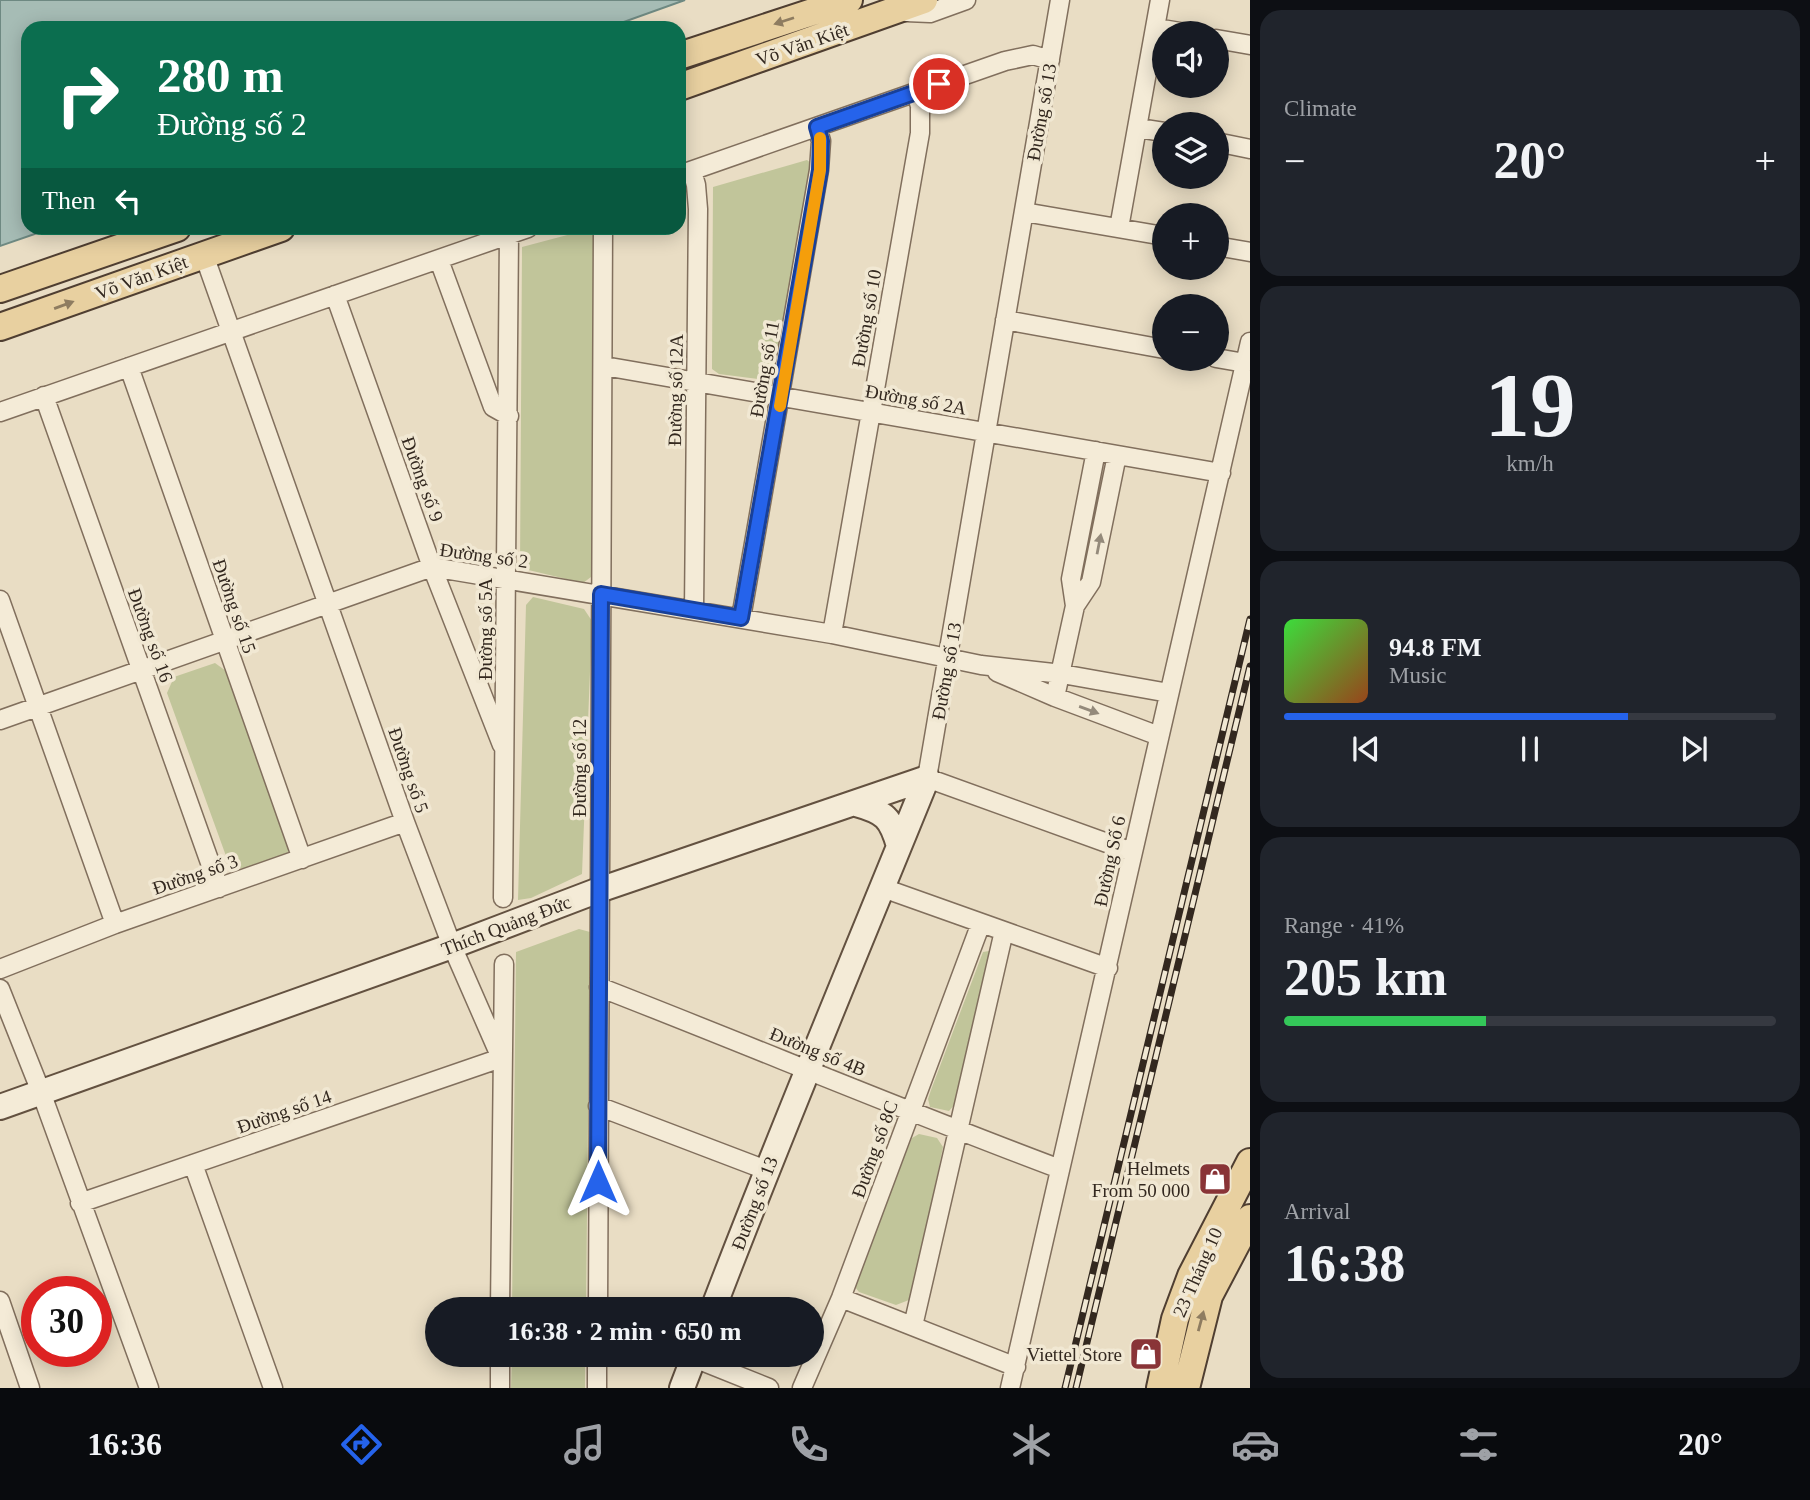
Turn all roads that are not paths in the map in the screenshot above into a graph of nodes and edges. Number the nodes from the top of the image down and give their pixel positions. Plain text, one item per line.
1 (849, 0) edge
2 (924, 0) edge
3 (966, 0) edge
4 (1060, 0) edge
5 (1160, 0) edge
6 (892, 12) junction
7 (1157, 21) edge
8 (1229, 41) edge
9 (1250, 45) edge
10 (1152, 50) edge
11 (686, 54) edge
12 (1050, 60) junction
13 (686, 85) edge
14 (916, 92) junction
15 (817, 127) junction
16 (1138, 128) junction
17 (1152, 130) edge
18 (1229, 145) edge
19 (1250, 149) edge
20 (686, 173) edge
21 (1024, 212) junction
22 (1119, 228) junction
23 (1152, 234) edge
24 (157, 235) edge
25 (261, 235) edge
26 (506, 235) edge
27 (509, 235) edge
28 (603, 235) edge
29 (1229, 248) edge
30 (1250, 252) edge
31 (204, 255) junction
32 (439, 260) junction
33 (0, 289) edge
34 (335, 295) junction
35 (1005, 320) junction
36 (0, 327) edge
37 (231, 330) junction
38 (1250, 342) edge
39 (1152, 347) edge
40 (1229, 360) edge
41 (1245, 363) junction
42 (604, 366) junction
43 (129, 367) junction
44 (696, 383) junction
45 (44, 396) junction
46 (781, 397) junction
47 (0, 412) edge
48 (871, 412) junction
49 (509, 416) junction
50 (986, 432) junction
51 (1096, 451) junction
52 (1116, 455) junction
53 (1221, 473) junction
54 (432, 567) junction
55 (506, 578) junction
56 (601, 594) junction
57 (0, 600) edge
58 (328, 603) junction
59 (1075, 606) junction
60 (694, 610) junction
61 (741, 618) junction
62 (832, 634) junction
63 (225, 640) junction
64 (948, 657) junction
65 (981, 665) junction
66 (142, 671) junction
67 (1062, 674) junction
68 (1169, 693) junction
69 (1055, 697) junction
70 (38, 707) junction
71 (0, 720) edge
72 (1159, 736) junction
73 (505, 753) junction
74 (927, 778) junction
75 (856, 804) junction
76 (405, 822) junction
77 (899, 846) junction
78 (1132, 852) junction
79 (302, 859) junction
80 (219, 888) junction
81 (883, 888) junction
82 (599, 890) junction
83 (503, 898) dead end
84 (981, 923) junction
85 (115, 925) junction
86 (1004, 931) junction
87 (452, 946) junction
88 (504, 964) dead end
89 (1108, 968) junction
90 (0, 969) edge
91 (599, 987) junction
92 (0, 989) edge
93 (501, 1058) junction
94 (809, 1069) junction
95 (41, 1093) junction
96 (598, 1106) junction
97 (0, 1107) edge
98 (910, 1112) junction
99 (959, 1131) junction
100 (1250, 1162) edge
101 (194, 1164) junction
102 (1060, 1169) junction
103 (766, 1170) junction
104 (80, 1203) junction
105 (1250, 1218) edge
106 (500, 1297) edge
107 (598, 1297) edge
108 (718, 1297) edge
109 (841, 1298) junction
110 (0, 1301) edge
111 (913, 1326) junction
112 (500, 1367) edge
113 (597, 1367) edge
114 (691, 1367) edge
115 (720, 1367) edge
116 (1016, 1367) junction
117 (30, 1388) edge
118 (149, 1388) edge
119 (274, 1388) edge
120 (500, 1388) edge
121 (597, 1388) edge
122 (682, 1388) edge
123 (769, 1388) edge
124 (802, 1388) edge
125 (1010, 1388) edge
126 (1160, 1388) edge
127 (1186, 1388) edge

1 -> 11 main road, Võ Văn Kiệt
2 - 6 main road, Võ Văn Kiệt
3 - 6 street
4 - 12 street, Đường số 13
5 - 7 street
6 - 13 main road, Võ Văn Kiệt
8 - 9 street
10 - 16 street
12 - 14 street
12 - 21 street, Đường số 13
14 - 15 street
14 - 48 street, Đường số 10
15 - 20 street
15 - 46 street, Đường số 11
16 - 17 street
16 - 22 street
18 - 19 street
20 - 44 street, Đường số 12A
21 - 22 street
21 - 35 street, Đường số 13
22 - 23 street
24 - 33 main road, Võ Văn Kiệt
25 - 31 main road, Võ Văn Kiệt
26 - 32 street
27 - 49 street, Đường số 5A
28 - 42 street, Đường số 12
29 - 30 street
36 -> 31 main road, Võ Văn Kiệt
31 - 37 street, Đường số 5
32 - 34 street
32 - 49 street
34 - 37 street
34 - 54 street, Đường số 9
35 - 39 street
35 - 50 street, Đường số 13
37 - 43 street
37 - 58 street, Đường số 5
38 - 41 street, Đường Số 6
40 - 41 street
41 - 53 street, Đường Số 6
42 - 44 street, Đường số 2A
42 - 56 street, Đường số 12
43 - 45 street
43 - 63 street, Đường số 15
44 - 46 street, Đường số 2A
44 - 60 street, Đường số 12A
45 - 47 street
45 - 66 street, Đường số 16
46 - 48 street, Đường số 2A
46 - 61 street, Đường số 11
48 - 50 street, Đường số 2A
48 - 62 street, Đường số 10
49 - 55 street, Đường số 5A
50 - 51 street, Đường số 2A
50 - 64 street, Đường số 13
51 - 52 street, Đường số 2A
51 - 59 street
52 - 53 street, Đường số 2A
59 -> 52 street
53 - 68 street, Đường Số 6
54 - 55 street, Đường số 2
54 - 58 street, Đường số 2
54 - 73 street, Đường số 9
55 - 56 street, Đường số 2
55 - 73 street, Đường số 5A
56 - 60 street, Đường số 2
56 - 82 street, Đường số 12
57 - 70 street
58 - 63 street, Đường số 2
58 - 76 street, Đường số 5
59 - 67 street
60 - 61 street, Đường số 2
61 - 62 street, Đường số 2
62 - 64 street, Đường số 2
63 - 66 street, Đường số 2
63 - 79 street, Đường số 15
64 - 65 street, Đường số 2
64 - 74 street, Đường số 13
65 - 67 street, Đường số 2
65 - 69 street, Đường số 2
66 - 70 street, Đường số 2
66 - 80 street, Đường số 16
67 - 68 street, Đường số 2
67 - 69 street
68 - 72 street, Đường Số 6
69 -> 72 street, Đường số 2
70 - 71 street, Đường số 2
70 - 85 street
72 - 78 street, Đường Số 6
73 - 83 street, Đường số 5A
74 - 75 street, Thích Quảng Đức
74 - 77 street, Đường số 13
74 - 78 street
75 - 77 street
75 - 82 street, Thích Quảng Đức
76 - 79 street, Đường số 3
76 - 87 street, Đường số 5
77 - 81 street, Đường số 13
78 - 89 street, Đường Số 6
79 - 80 street, Đường số 3
80 - 85 street, Đường số 3
81 - 84 street
81 - 94 street, Đường số 13
82 - 87 street, Thích Quảng Đức
82 - 91 street, Đường số 12
84 - 86 street
84 - 98 street, Đường số 8C
85 - 90 street, Đường số 3
86 - 89 street
86 - 99 street
87 - 93 street, Đường số 5
87 - 95 street, Thích Quảng Đức
88 - 93 street
89 - 102 street, Đường Số 6
91 - 94 street, Đường số 4B
91 - 96 street, Đường số 12
92 - 95 street
93 - 101 street, Đường số 14
93 - 106 street, Đường số 5
94 - 98 street, Đường số 4B
94 - 103 street, Đường số 13
95 - 97 street, Thích Quảng Đức
95 - 104 street
96 - 103 street
96 - 107 street, Đường số 12
98 - 99 street, Đường số 4B
98 - 109 street, Đường số 8C
99 - 102 street, Đường số 4B
99 - 111 street
100 - 126 main road, 23 Tháng 10
101 - 104 street, Đường số 14
101 - 119 street
102 - 116 street, Đường Số 6
103 - 108 street, Đường số 13
104 - 118 street
127 -> 105 main road, 23 Tháng 10
109 - 111 street
109 - 124 street, Đường số 8C
110 - 117 street
111 - 116 street
112 - 120 street
113 - 121 street
114 - 122 street
115 - 123 street
116 - 125 street, Đường Số 6

